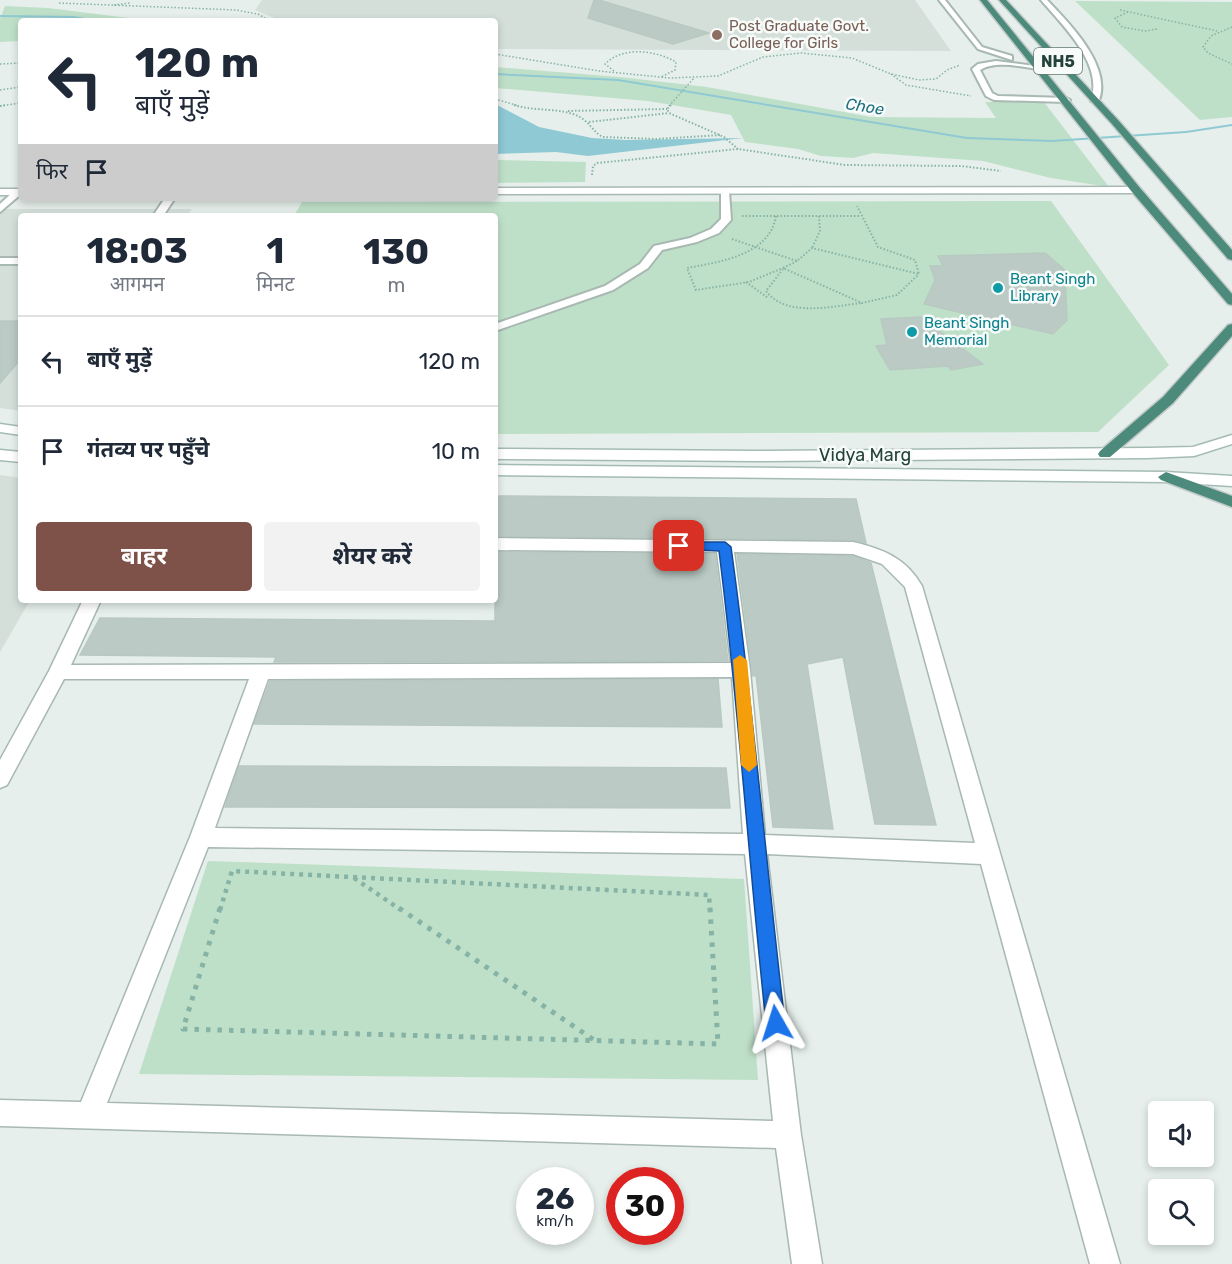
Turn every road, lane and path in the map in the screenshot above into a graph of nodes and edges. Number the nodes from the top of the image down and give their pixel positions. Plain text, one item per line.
1 (942, 0) edge
2 (983, 0) edge
3 (1002, 0) edge
4 (1044, 0) edge
5 (58, 3) dead end
6 (1120, 10) dead end
7 (1128, 11) junction
8 (266, 18) edge
9 (1232, 27) edge
10 (1157, 29) dead end
11 (1218, 31) junction
12 (498, 54) edge
13 (18, 63) edge
14 (0, 64) edge
15 (981, 64) junction
16 (1232, 64) edge
17 (1038, 65) junction
18 (621, 74) junction
19 (891, 74) junction
20 (661, 77) junction
21 (694, 78) junction
22 (18, 87) edge
23 (0, 90) edge
24 (1001, 99) junction
25 (498, 100) edge
26 (1066, 100) junction
27 (1095, 101) junction
28 (18, 103) edge
29 (0, 106) edge
30 (666, 109) junction
31 (563, 112) junction
32 (669, 113) junction
33 (589, 122) junction
34 (723, 136) junction
35 (738, 149) junction
36 (1010, 173) dead end
37 (1136, 190) junction
38 (498, 191) edge
39 (593, 191) junction
40 (724, 191) junction
41 (850, 191) junction
42 (0, 192) edge
43 (18, 192) edge
44 (18, 193) edge
45 (0, 209) edge
46 (741, 216) dead end
47 (776, 216) junction
48 (819, 216) junction
49 (861, 216) junction
50 (728, 238) dead end
51 (756, 247) junction
52 (812, 248) junction
53 (1232, 257) edge
54 (0, 261) edge
55 (18, 261) edge
56 (797, 261) junction
57 (783, 268) junction
58 (919, 274) junction
59 (746, 282) junction
60 (769, 298) junction
61 (1232, 301) edge
62 (862, 303) junction
63 (498, 327) edge
64 (1232, 328) edge
65 (0, 428) edge
66 (18, 431) edge
67 (1232, 439) edge
68 (0, 454) edge
69 (498, 454) edge
70 (1105, 454) junction
71 (18, 457) edge
72 (498, 470) edge
73 (1166, 477) junction
74 (1232, 481) edge
75 (1232, 502) edge
76 (498, 544) edge
77 (725, 547) junction
78 (91, 603) edge
79 (262, 670) junction
80 (741, 670) junction
81 (58, 672) junction
82 (0, 779) edge
83 (201, 837) junction
84 (755, 844) junction
85 (990, 854) junction
86 (352, 877) junction
87 (594, 1040) junction
88 (0, 1113) edge
89 (89, 1115) junction
90 (788, 1135) junction
91 (807, 1264) edge
92 (1105, 1264) edge

1 - 17 lane
2 - 17 highway, NH5 / NH5
3 - 27 highway, NH5 / NH5
4 - 27 lane
5 - 8 path
6 - 7 path
7 - 10 path
7 - 11 path
9 - 11 path
11 - 16 path
12 - 18 path
13 - 14 path
15 - 17 lane
15 - 19 path
15 - 24 lane
17 - 26 highway, NH5
18 - 20 path
18 - 20 path
19 - 21 path
19 - 24 path
20 - 21 path
21 - 30 path
22 - 23 path
24 - 26 lane
25 - 31 path
26 - 37 highway, NH5
27 - 53 highway, NH5 / NH5
28 - 29 path
30 - 31 path
30 - 32 path
31 - 33 path
32 - 33 path
32 - 34 path
33 - 34 path
34 - 35 path
35 - 36 path
35 - 39 path
37 - 41 street
37 - 61 highway, NH5
38 - 39 street
39 - 40 street
40 - 41 street
40 - 63 lane
41 - 49 path
42 - 43 street
44 - 45 lane
46 - 47 path
47 - 48 path
47 - 51 path
48 - 49 path
48 - 52 path
49 - 58 path
50 - 51 path
51 - 56 path
51 - 59 path
52 - 56 path
52 - 58 path
54 - 55 lane
56 - 57 path
57 - 59 path
57 - 60 path
57 - 62 path
58 - 62 path
59 - 60 path
60 - 62 path
64 - 70 highway
65 - 66 street
67 - 70 street, Vidya Marg
68 - 71 street
69 - 70 street, Vidya Marg
72 - 73 street, Vidya Marg
73 - 74 street, Vidya Marg
73 - 75 highway
76 - 77 street
77 - 80 street
77 - 85 street
78 - 81 street
79 - 80 street
79 - 81 street
79 - 83 street
80 - 84 street
81 - 82 street
83 - 84 street
83 - 89 street
84 - 85 street
84 - 90 street
85 - 92 street
86 - 87 path
86 - 87 path
86 - 87 path
88 - 89 street
89 - 90 street
90 - 91 street

